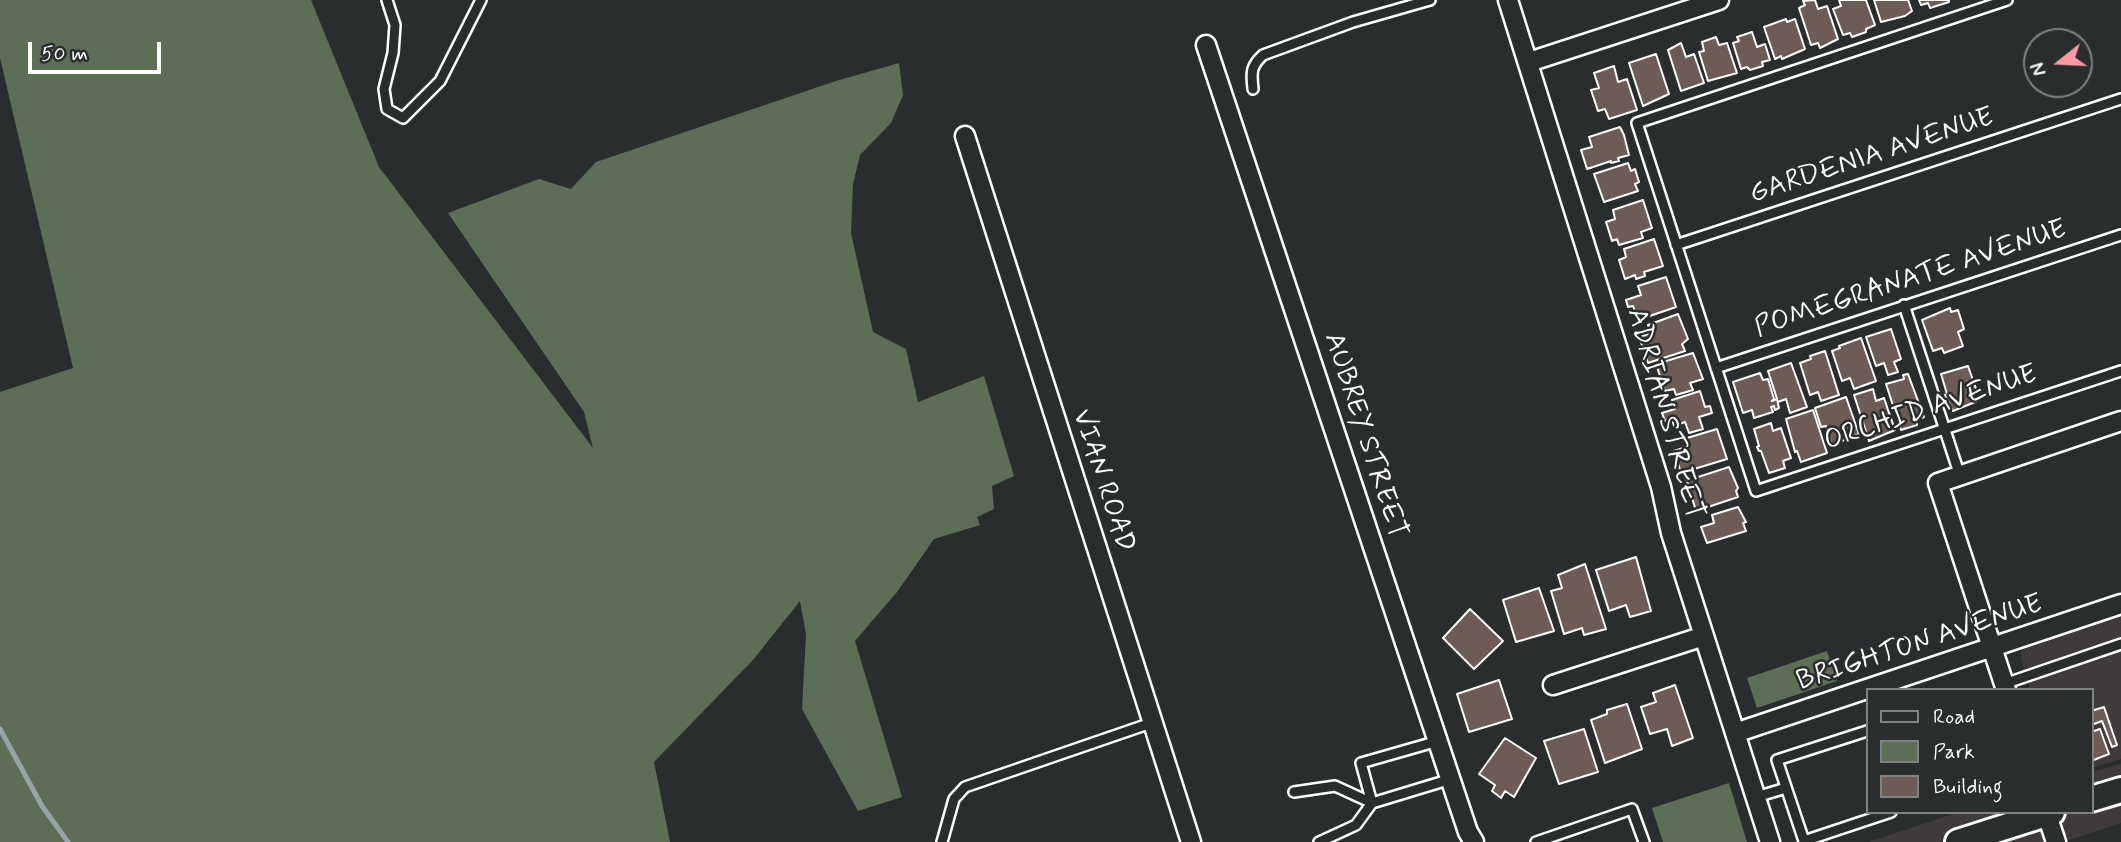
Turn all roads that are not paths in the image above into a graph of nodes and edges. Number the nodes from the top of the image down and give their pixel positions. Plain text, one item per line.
1 (387, 0) edge
2 (481, 0) edge
3 (1430, 0) edge
4 (1508, 0) edge
5 (1718, 0) edge
6 (2007, 0) edge
7 (1206, 45) dead end
8 (1529, 62) junction
9 (1253, 89) dead end
10 (2121, 99) edge
11 (965, 136) dead end
12 (2121, 235) edge
13 (1676, 245) junction
14 (1904, 305) junction
15 (1716, 368) junction
16 (2121, 371) edge
17 (2121, 421) edge
18 (1945, 429) junction
19 (1960, 476) junction
20 (2121, 604) edge
21 (1704, 636) junction
22 (2121, 644) edge
23 (1990, 648) junction
24 (1553, 685) dead end
25 (2005, 687) edge
26 (1870, 688) edge
27 (1866, 689) edge
28 (1154, 722) junction
29 (1866, 731) edge
30 (1735, 733) junction
31 (1438, 741) junction
32 (1451, 779) junction
33 (1786, 788) junction
34 (2121, 790) edge
35 (1294, 792) dead end
36 (1756, 797) junction
37 (2093, 798) edge
38 (1372, 803) junction
39 (1885, 814) edge
40 (2045, 814) edge
41 (2048, 814) edge
42 (942, 842) edge
43 (1191, 842) edge
44 (1319, 842) edge
45 (1474, 842) edge
46 (1536, 842) edge
47 (1644, 842) edge
48 (1770, 842) edge
49 (1958, 842) edge
50 (2056, 842) edge

1 - 2 lane
3 - 9 lane
4 - 8 street, ADRIAN STREET
5 - 8 street
6 - 13 lane
7 - 31 street, AUBREY STREET
8 - 21 street, ADRIAN STREET
10 - 13 lane, GARDENIA AVENUE
11 - 28 street, VIAN ROAD
12 - 14 lane, POMEGRANATE AVENUE
13 - 15 lane
14 - 15 lane, POMEGRANATE AVENUE
14 - 18 lane
15 - 18 lane, ORCHID AVENUE
16 - 18 lane, ORCHID AVENUE
17 - 19 street
18 - 19 lane
19 - 23 street
20 - 23 street, BRIGHTON AVENUE
21 - 24 street
21 - 30 street, ADRIAN STREET
22 - 25 lane
23 - 25 street
23 - 26 street, BRIGHTON AVENUE
27 - 30 street, BRIGHTON AVENUE
28 - 42 lane
28 - 43 street, VIAN ROAD
29 - 33 lane
30 - 36 street, ADRIAN STREET
31 - 32 street, AUBREY STREET
31 - 38 lane
32 - 38 lane
32 - 45 street, AUBREY STREET
33 - 36 lane
33 - 39 lane
34 - 37 main road
35 - 38 lane
36 - 48 street, ADRIAN STREET
38 - 44 lane
40 - 49 main road
41 - 50 street
46 - 47 lane

